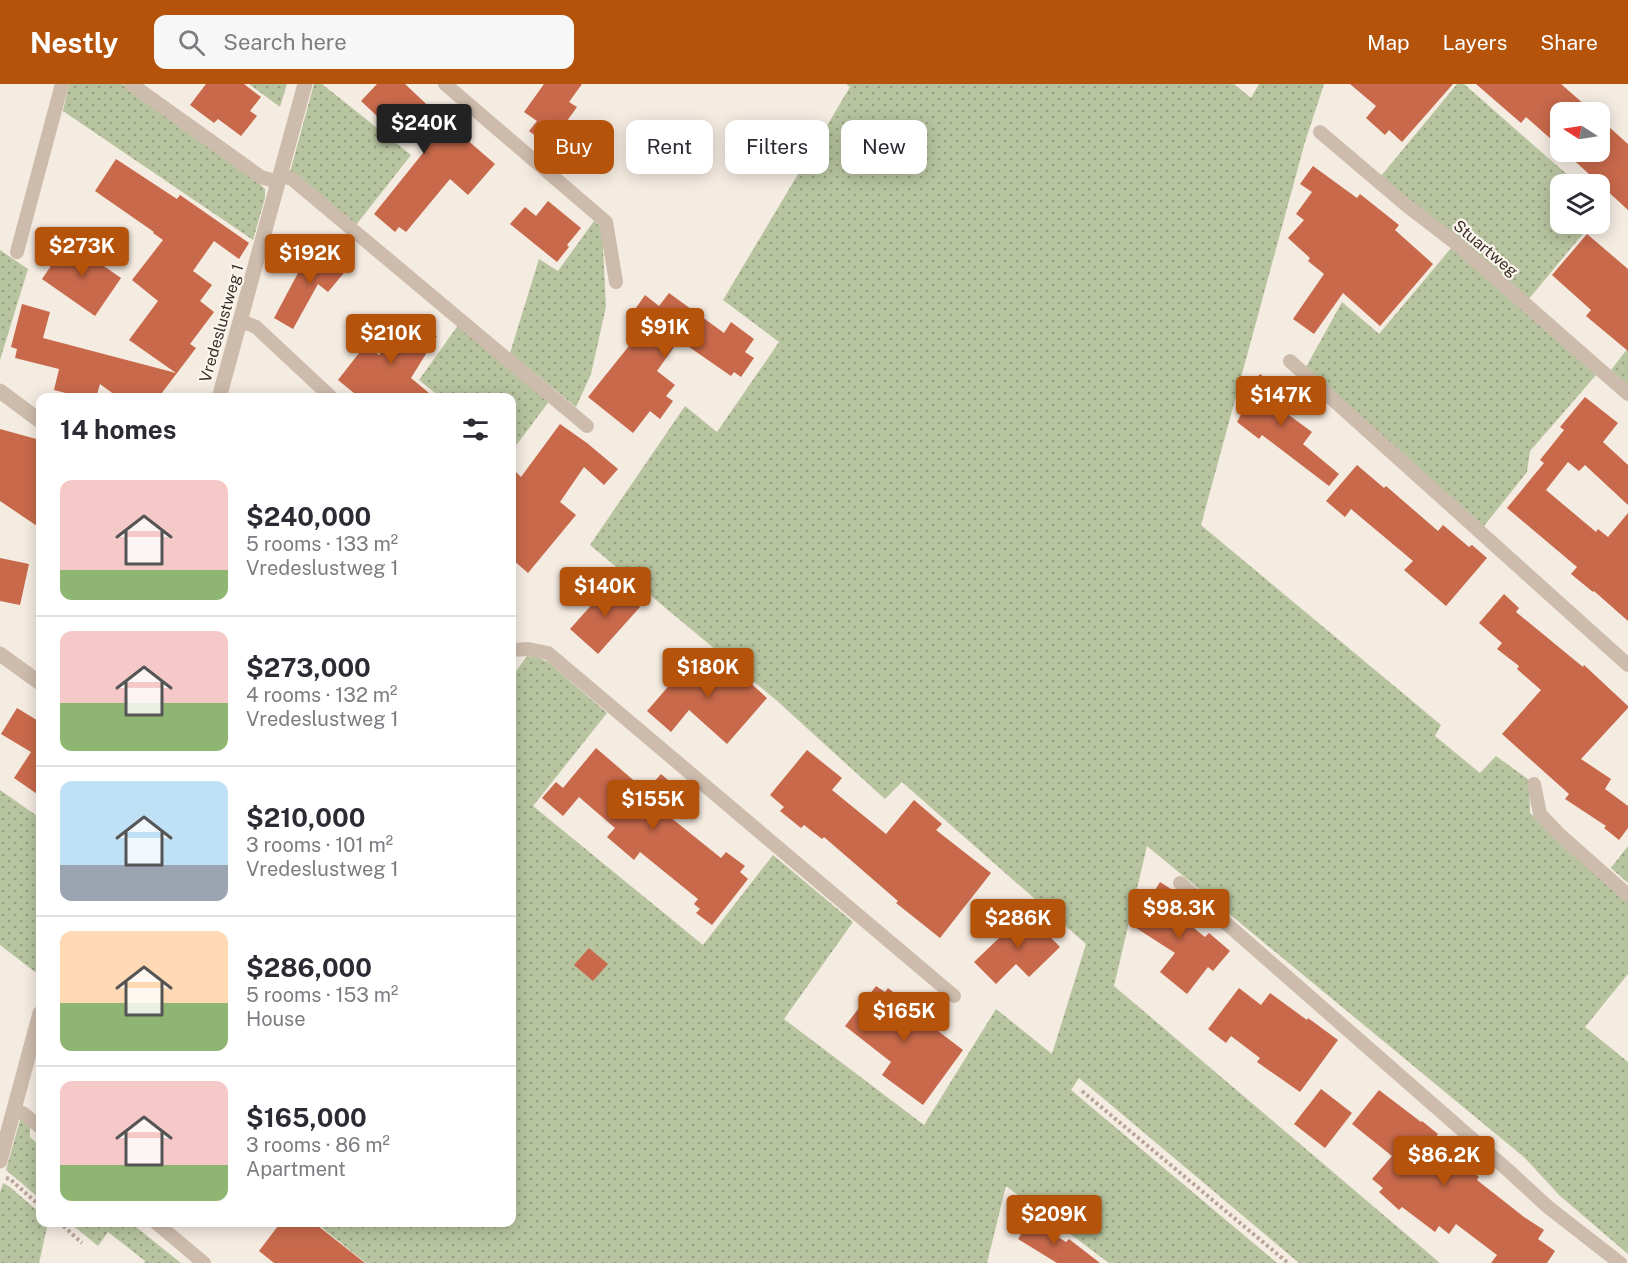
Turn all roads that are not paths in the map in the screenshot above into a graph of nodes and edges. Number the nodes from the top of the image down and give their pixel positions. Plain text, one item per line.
1 (62, 84) edge
2 (131, 84) edge
3 (305, 84) edge
4 (445, 84) edge
5 (1320, 132) dead end
6 (279, 178) junction
7 (17, 252) dead end
8 (616, 282) dead end
9 (241, 321) junction
10 (1290, 361) dead end
11 (0, 391) edge
12 (220, 393) edge
13 (327, 393) edge
14 (1628, 394) edge
15 (36, 418) edge
16 (587, 426) dead end
17 (516, 650) edge
18 (0, 654) edge
19 (1628, 665) edge
20 (36, 681) edge
21 (1534, 784) dead end
22 (1180, 883) dead end
23 (1628, 895) edge
24 (954, 996) dead end
25 (36, 1029) edge
26 (15, 1110) junction
27 (36, 1124) edge
28 (0, 1161) edge
29 (161, 1227) edge
30 (204, 1263) edge
31 (1620, 1263) edge

1 - 7 lane
2 - 6 lane
3 - 6 street, Vredeslustweg 1
4 - 8 lane
5 - 14 lane, Stuartweg
6 - 9 street, Vredeslustweg 1
6 - 16 lane
9 - 12 street, Vredeslustweg 1
9 - 13 lane
10 - 19 lane
11 - 15 street
17 - 24 lane
18 - 20 street
21 - 23 lane
22 - 31 lane
25 - 26 street
26 - 27 lane
26 - 28 street
29 - 30 lane

